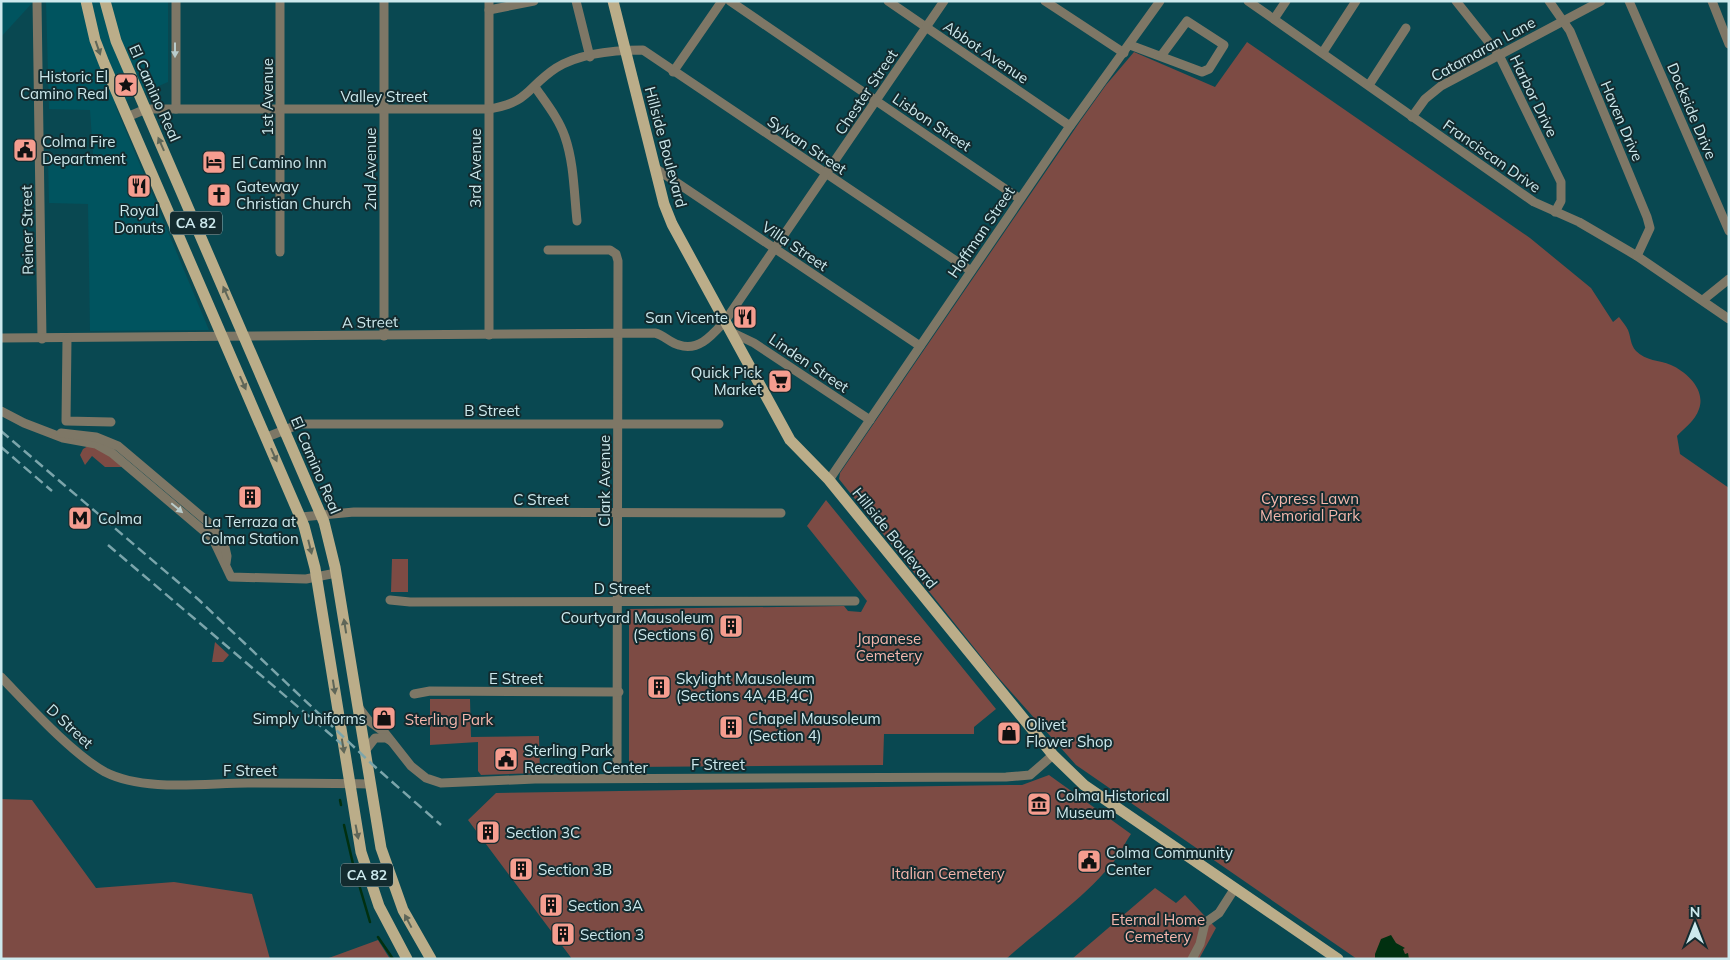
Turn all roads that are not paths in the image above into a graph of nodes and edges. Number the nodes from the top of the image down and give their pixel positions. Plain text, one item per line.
1 (37, 1) edge
2 (86, 1) edge
3 (105, 1) edge
4 (176, 1) edge
5 (280, 1) edge
6 (384, 1) edge
7 (534, 1) edge
8 (576, 1) edge
9 (613, 1) edge
10 (722, 1) edge
11 (730, 1) edge
12 (888, 1) edge
13 (944, 1) edge
14 (1046, 1) edge
15 (1160, 1) edge
16 (1248, 1) edge
17 (1286, 1) edge
18 (1356, 1) edge
19 (1456, 1) edge
20 (1549, 1) edge
21 (1601, 1) edge
22 (1629, 1) edge
23 (1712, 1) edge
24 (489, 5) edge
25 (1274, 19) junction
26 (1564, 21) junction
27 (926, 28) junction
28 (1406, 28) dead end
29 (1729, 44) edge
30 (1130, 45) junction
31 (625, 50) junction
32 (1323, 52) junction
33 (1124, 53) junction
34 (1498, 55) junction
35 (1161, 56) junction
36 (590, 57) junction
37 (673, 72) junction
38 (1369, 85) junction
39 (535, 87) junction
40 (876, 101) junction
41 (146, 109) junction
42 (176, 109) junction
43 (489, 109) junction
44 (281, 110) junction
45 (384, 110) junction
46 (1412, 116) junction
47 (127, 117) junction
48 (1070, 126) junction
49 (655, 168) junction
50 (827, 174) junction
51 (1020, 198) junction
52 (1554, 212) junction
53 (577, 221) dead end
54 (1729, 231) edge
55 (776, 249) junction
56 (548, 250) dead end
57 (280, 252) dead end
58 (1638, 256) junction
59 (971, 272) junction
60 (1729, 279) edge
61 (1702, 300) junction
62 (1729, 319) edge
63 (725, 321) junction
64 (618, 332) junction
65 (731, 332) junction
66 (489, 335) junction
67 (384, 336) junction
68 (1, 338) edge
69 (223, 338) junction
70 (245, 338) junction
71 (42, 339) junction
72 (67, 339) junction
73 (920, 346) junction
74 (1, 411) edge
75 (870, 420) junction
76 (111, 422) dead end
77 (618, 424) junction
78 (719, 424) dead end
79 (286, 429) junction
80 (267, 437) junction
81 (829, 480) junction
82 (618, 513) junction
83 (781, 513) dead end
84 (321, 514) junction
85 (301, 517) junction
86 (336, 573) junction
87 (316, 577) junction
88 (390, 600) dead end
89 (855, 601) dead end
90 (618, 602) junction
91 (1, 677) edge
92 (619, 692) junction
93 (414, 694) dead end
94 (357, 706) junction
95 (393, 743) junction
96 (364, 752) junction
97 (1053, 755) junction
98 (617, 778) junction
99 (131, 781) joint
100 (349, 784) junction
101 (369, 784) junction
102 (1235, 888) junction
103 (407, 959) edge
104 (431, 959) edge
105 (1192, 959) edge
106 (1338, 959) edge

1 - 71 street, Reiner Street
2 -> 47 main road, CA 82
3 - 41 main road, El Camino Real / CA 82
4 -> 42 street
5 - 44 street, 1st Avenue
6 - 45 street, 2nd Avenue
7 - 24 street
8 - 36 street
9 - 31 main road, Hillside Boulevard
10 - 37 street
11 - 40 street, Lisbon Street
12 - 27 street, Abbot Avenue
13 - 27 street, Chester Street
14 - 33 street
15 - 30 street, Hoffman Street
16 - 25 street, Franciscan Drive
17 - 25 street
18 - 32 street
19 - 34 street, Harbor Drive
20 - 26 street, Haven Drive
21 - 26 street, Catamaran Lane
22 - 54 street, Dockside Drive
23 - 29 street
24 - 43 street, 3rd Avenue
25 - 32 street, Franciscan Drive
26 - 34 street, Catamaran Lane
26 - 58 street, Haven Drive
27 - 40 street, Chester Street
27 - 48 street, Abbot Avenue
28 - 38 street
30 - 33 street, Hoffman Street
30 - 35 street
31 - 36 street, Valley Street
31 - 37 street, Sylvan Street
31 - 49 main road, Hillside Boulevard
32 - 38 street, Franciscan Drive
33 - 48 street, Hoffman Street
34 - 46 street, Catamaran Lane
34 - 52 street, Harbor Drive
35 - 35 street
36 - 39 street, Valley Street
37 - 50 street, Sylvan Street
38 - 46 street, Franciscan Drive
39 - 43 street, Valley Street
39 - 53 street
40 - 50 street, Chester Street
40 - 51 street, Lisbon Street
41 - 42 street, Valley Street
41 - 47 street, Valley Street
70 -> 41 main road, El Camino Real / CA 82
42 - 44 street, Valley Street
43 - 45 street, Valley Street
43 - 66 street, 3rd Avenue
44 - 45 street, Valley Street
44 - 57 street, 1st Avenue
45 - 67 street, 2nd Avenue
46 - 52 street, Franciscan Drive
47 - 69 main road, CA 82
48 - 51 street, Hoffman Street
49 - 55 street, Villa Street
49 - 63 main road, Hillside Boulevard
50 - 55 street, Chester Street
50 - 59 street, Sylvan Street
51 - 59 street, Hoffman Street
52 - 58 street, Franciscan Drive
55 - 63 street, Chester Street
55 - 73 street, Villa Street
56 - 64 street, Clark Avenue
58 - 61 street, Franciscan Drive
59 - 73 street, Hoffman Street
60 - 61 street
61 - 62 street, Franciscan Drive
63 - 64 street, A Street
63 - 65 main road, Hillside Boulevard
64 - 66 street, A Street
64 - 77 street, Clark Avenue
65 - 75 street, Linden Street
65 - 81 main road, Hillside Boulevard
66 - 67 street, A Street
67 - 70 street, A Street
68 - 71 street, A Street
69 - 70 street, A Street
69 - 72 street, A Street
69 -> 80 main road, CA 82
70 - 79 main road, El Camino Real / CA 82
71 - 72 street, A Street
72 - 76 street
73 - 75 street, Hoffman Street
74 - 87 street
75 - 81 street, Hoffman Street
77 - 78 street, B Street
77 - 79 street, B Street
77 - 82 street, Clark Avenue
79 - 80 street, B Street
79 - 84 main road, El Camino Real / CA 82
80 -> 85 main road, CA 82
81 - 97 main road, Hillside Boulevard
82 - 83 street, C Street
82 - 84 street, C Street
82 - 90 street, Clark Avenue
84 - 85 street, C Street
84 - 86 main road, El Camino Real / CA 82
85 -> 87 main road, CA 82
86 - 87 street
94 -> 86 main road, El Camino Real / CA 82
87 -> 100 main road, CA 82
88 - 90 street, D Street
89 - 90 street, D Street
90 - 92 street, Clark Avenue
91 - 99 street, D Street
92 - 93 street, E Street
92 - 98 street, Clark Avenue
94 - 95 street, F Street
94 - 96 main road, El Camino Real / CA 82
95 - 96 street
95 - 98 street, F Street
96 - 101 main road, El Camino Real / CA 82
97 - 98 street, F Street
97 - 102 main road, Hillside Boulevard
99 - 100 street, F Street
100 - 101 street, F Street
100 -> 103 main road, CA 82
104 -> 101 main road, El Camino Real / CA 82
102 - 105 street
102 - 106 main road, Hillside Boulevard

